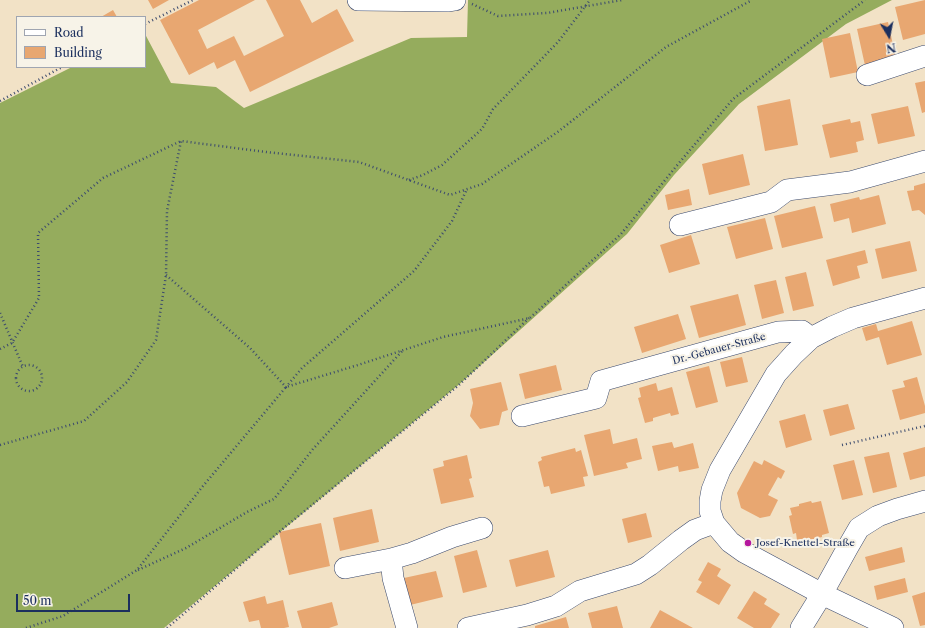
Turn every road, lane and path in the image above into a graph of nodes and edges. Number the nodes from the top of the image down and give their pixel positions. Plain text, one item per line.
1 (193, 0) edge
2 (358, 0) edge
3 (590, 0) edge
4 (622, 0) edge
5 (752, 0) edge
6 (865, 0) edge
7 (463, 1) edge
8 (585, 6) junction
9 (146, 24) edge
10 (925, 56) edge
11 (60, 68) edge
12 (866, 75) dead end
13 (0, 101) edge
14 (181, 141) junction
15 (925, 161) edge
16 (409, 180) junction
17 (468, 189) junction
18 (680, 225) dead end
19 (166, 275) junction
20 (925, 298) edge
21 (0, 313) edge
22 (530, 318) junction
23 (811, 338) junction
24 (12, 343) junction
25 (0, 349) edge
26 (404, 350) junction
27 (23, 367) junction
28 (286, 387) junction
29 (522, 416) dead end
30 (925, 426) edge
31 (0, 445) edge
32 (842, 445) dead end
33 (925, 502) edge
34 (714, 523) junction
35 (482, 528) dead end
36 (391, 559) junction
37 (346, 568) dead end
38 (137, 570) junction
39 (822, 594) junction
40 (519, 622) edge
41 (26, 628) edge
42 (167, 628) edge
43 (407, 628) edge
44 (468, 628) edge
45 (801, 628) edge
46 (893, 628) edge

1 - 9 path
2 - 7 street
3 - 8 path
4 - 8 path
5 - 17 path
6 - 22 path
7 - 8 path
8 - 16 path
10 - 12 street
11 - 13 path
14 - 16 path
14 - 19 path
14 - 24 path
15 - 18 street
16 - 17 path
17 - 28 path
19 - 28 path
19 - 31 path
20 - 23 street
21 - 24 path
22 - 26 path
22 - 42 path
23 - 29 street, Dr.-Gebauer-Straße
23 - 34 street
24 - 25 path
24 - 27 path
26 - 28 path
26 - 38 path
27 - 27 path
28 - 38 path
30 - 32 path
33 - 39 street
34 - 39 street
34 - 40 street
35 - 36 street
36 - 37 street
36 - 43 street
38 - 41 path
39 - 45 street
39 - 46 street
40 - 44 street

